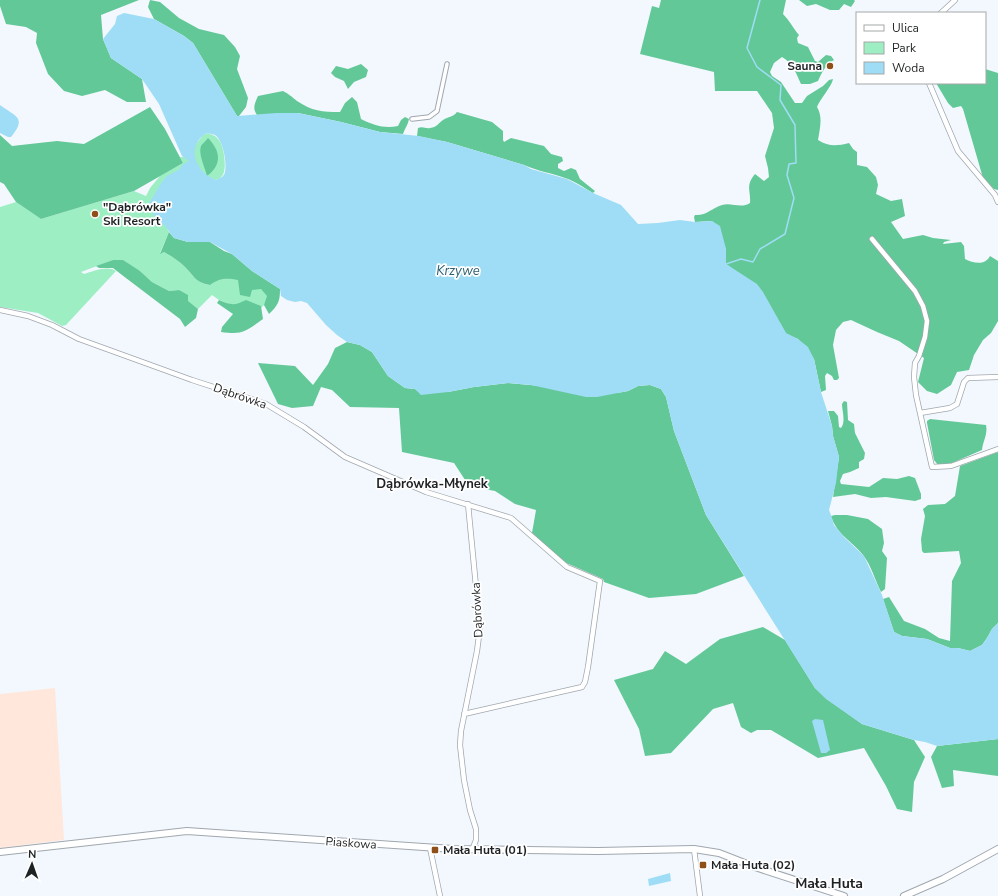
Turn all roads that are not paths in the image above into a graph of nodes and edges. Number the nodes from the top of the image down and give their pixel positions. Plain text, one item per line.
1 (955, 0) edge
2 (942, 12) edge
3 (447, 64) dead end
4 (929, 84) edge
5 (412, 119) dead end
6 (998, 202) edge
7 (872, 239) dead end
8 (0, 310) edge
9 (998, 378) edge
10 (920, 413) junction
11 (998, 449) edge
12 (468, 504) junction
13 (464, 714) junction
14 (430, 848) junction
15 (694, 849) junction
16 (998, 849) edge
17 (472, 850) junction
18 (0, 852) edge
19 (440, 896) edge
20 (700, 896) edge
21 (844, 896) edge
22 (904, 896) edge

1 - 2 street
3 - 5 street
4 - 6 street
7 - 10 street
8 - 12 street, Dąbrówka
9 - 10 street
10 - 11 street
12 - 13 street, Dąbrówka
12 - 13 street, Dąbrówka
13 - 17 street, Dąbrówka
14 - 17 street, Piaskowa
14 - 18 street, Piaskowa
14 - 19 street
15 - 17 street, Piaskowa
15 - 20 street
15 - 21 street, Piaskowa
16 - 22 street

